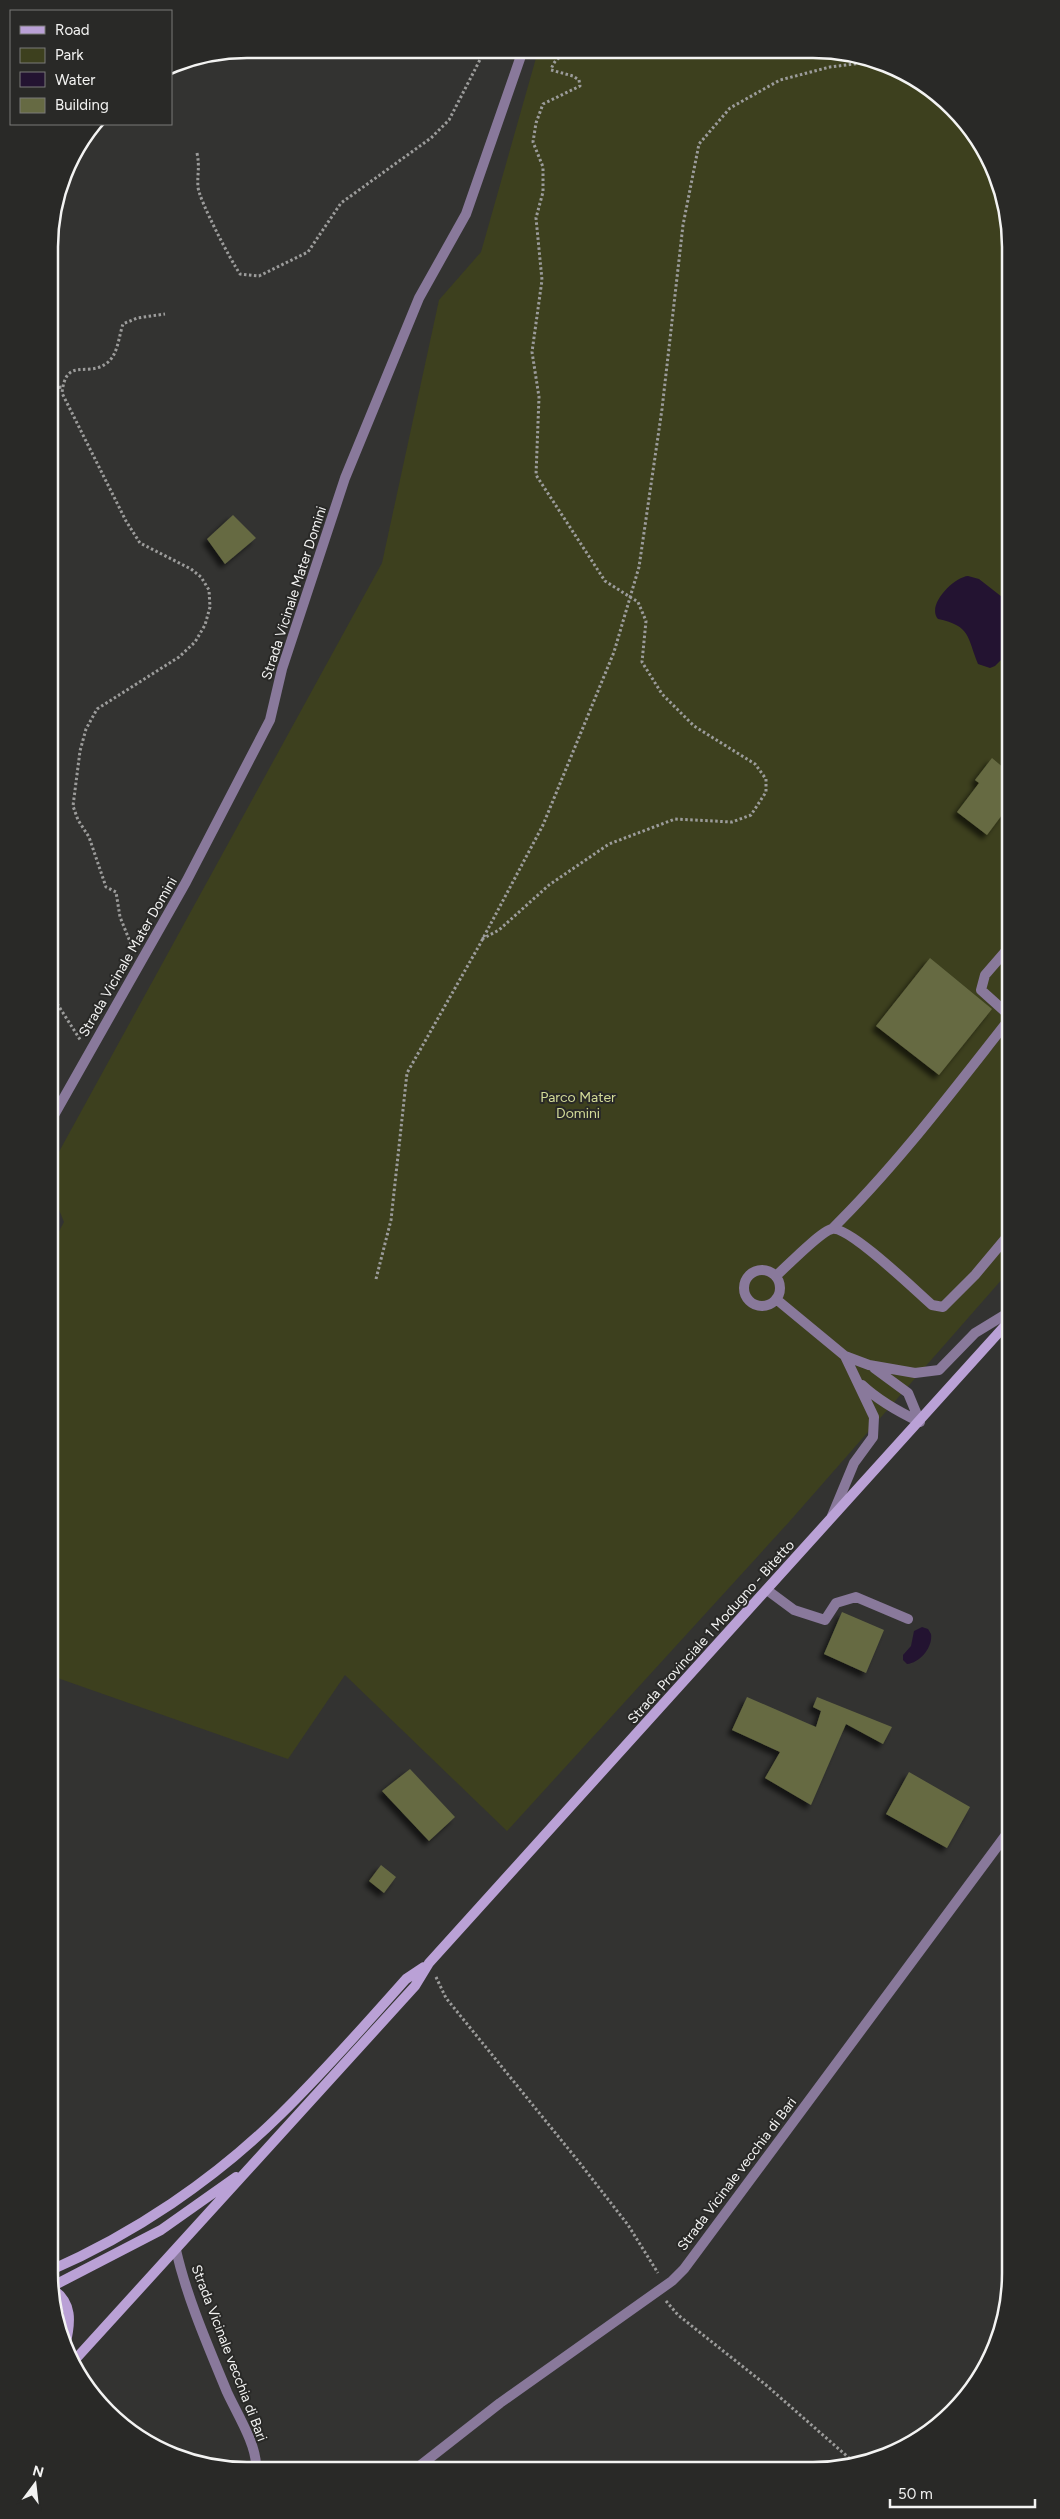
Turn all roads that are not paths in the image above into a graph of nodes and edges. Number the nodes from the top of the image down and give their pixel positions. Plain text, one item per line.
1 (519, 58) edge
2 (1002, 955) edge
3 (1002, 1009) edge
4 (1002, 1028) edge
5 (58, 1108) edge
6 (832, 1229) junction
7 (1002, 1243) edge
8 (776, 1276) junction
9 (776, 1299) junction
10 (1002, 1317) edge
11 (1002, 1329) edge
12 (845, 1356) junction
13 (869, 1365) junction
14 (858, 1381) junction
15 (920, 1422) junction
16 (829, 1522) junction
17 (768, 1590) junction
18 (908, 1619) dead end
19 (1002, 1840) edge
20 (429, 1963) junction
21 (263, 2153) junction
22 (176, 2250) junction
23 (80, 2257) junction
24 (58, 2266) edge
25 (58, 2280) edge
26 (58, 2283) edge
27 (59, 2293) edge
28 (67, 2330) edge
29 (78, 2357) edge
30 (255, 2462) edge
31 (426, 2462) edge

1 - 5 street, Strada Vicinale Mater Domini
2 - 3 street
4 - 6 street
6 - 7 street
6 - 8 street
8 - 9 street
8 - 9 street
9 - 12 street
10 - 13 street
11 - 15 main road, Strada Provinciale 1 Modugno - Bitetto
12 - 13 street
12 - 14 street
13 - 15 street
14 - 15 street
14 - 16 street
15 - 16 main road, Strada Provinciale 1 Modugno - Bitetto
16 - 17 main road, Strada Provinciale 1 Modugno - Bitetto
17 - 18 street
17 - 20 main road, Strada Provinciale 1 Modugno - Bitetto
19 - 31 street, Strada Vicinale vecchia di Bari
20 - 21 main road, Strada Provinciale 1 Modugno - Bitetto
20 - 23 main road, Strada Provinciale 1 Modugno - Bitetto
21 - 22 main road
21 - 26 main road
22 - 29 main road
22 - 30 street, Strada Vicinale vecchia di Bari
23 - 24 main road
23 - 25 main road
27 - 28 main road

